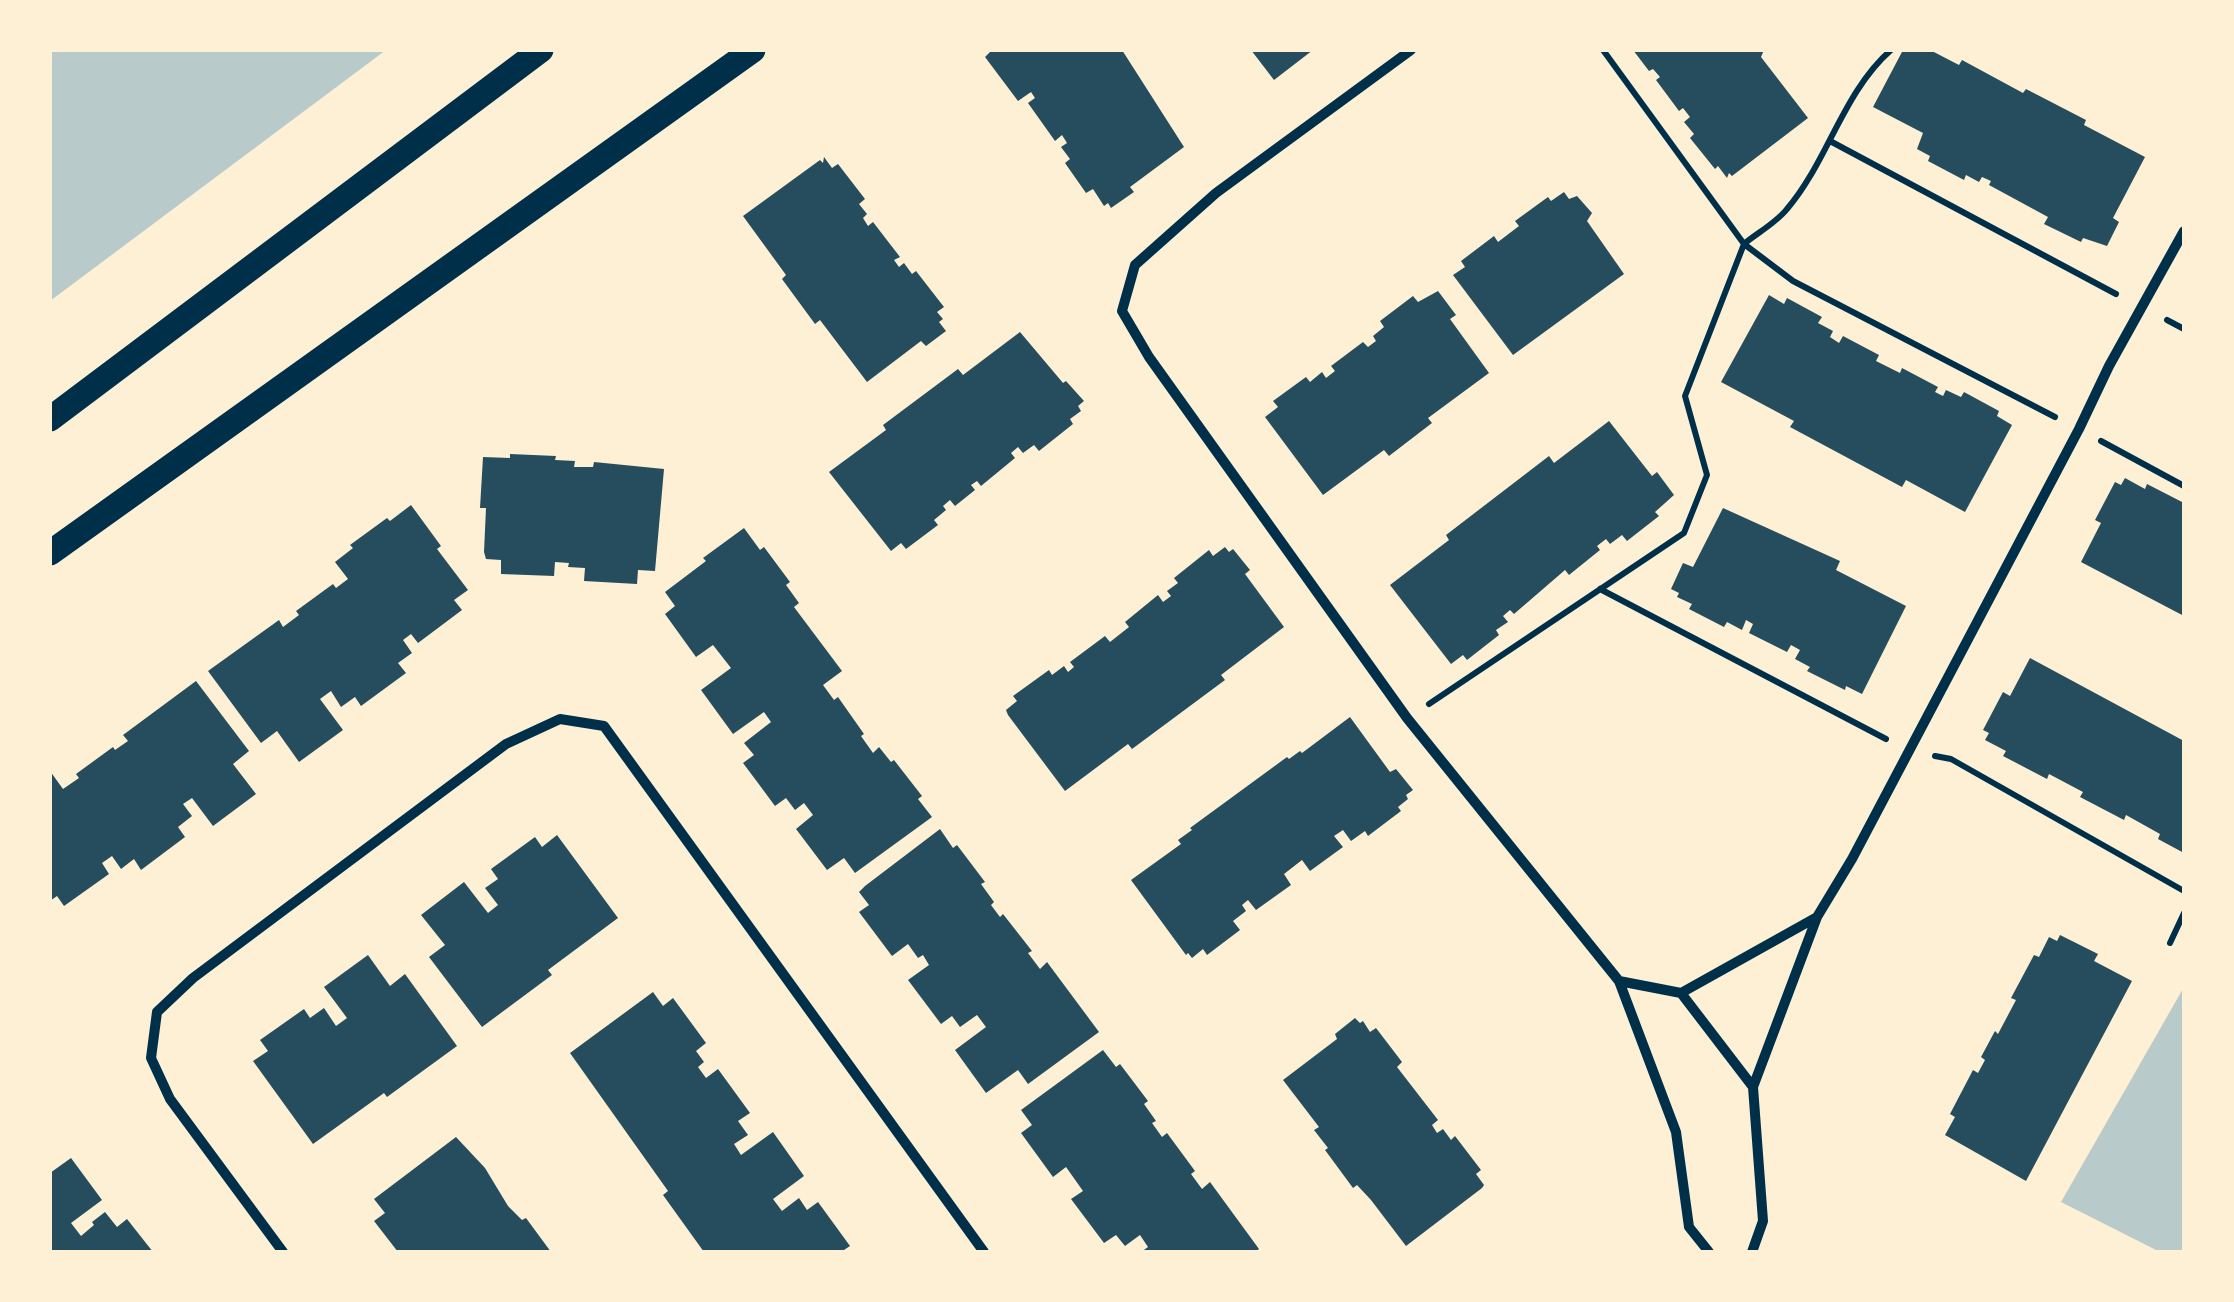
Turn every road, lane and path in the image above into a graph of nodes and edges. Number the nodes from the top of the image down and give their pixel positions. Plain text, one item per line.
1 (541, 50) edge
2 (753, 50) edge
3 (1410, 50) edge
4 (1604, 50) edge
5 (1891, 50) edge
6 (1830, 141) junction
7 (2184, 231) edge
8 (1744, 244) junction
9 (2143, 308) junction
10 (50, 419) edge
11 (2079, 430) junction
12 (2184, 486) edge
13 (50, 553) edge
14 (1407, 718) junction
15 (2184, 913) edge
16 (1817, 918) junction
17 (2170, 943) dead end
18 (1619, 981) junction
19 (1680, 993) junction
20 (1753, 1086) junction
21 (283, 1252) edge
22 (984, 1252) edge
23 (1709, 1252) edge
24 (1752, 1252) edge

1 - 10 main road
2 - 13 main road
3 - 14 street
4 - 8 path
5 - 6 path
6 - 8 path
6 - 9 path
7 - 9 street
8 - 11 path
8 - 14 path
9 - 11 street
11 - 12 path
11 - 16 street
14 - 18 street
15 - 17 path
16 - 19 street
16 - 20 street
18 - 19 street
18 - 23 street
19 - 20 street
20 - 24 street
21 - 22 street

